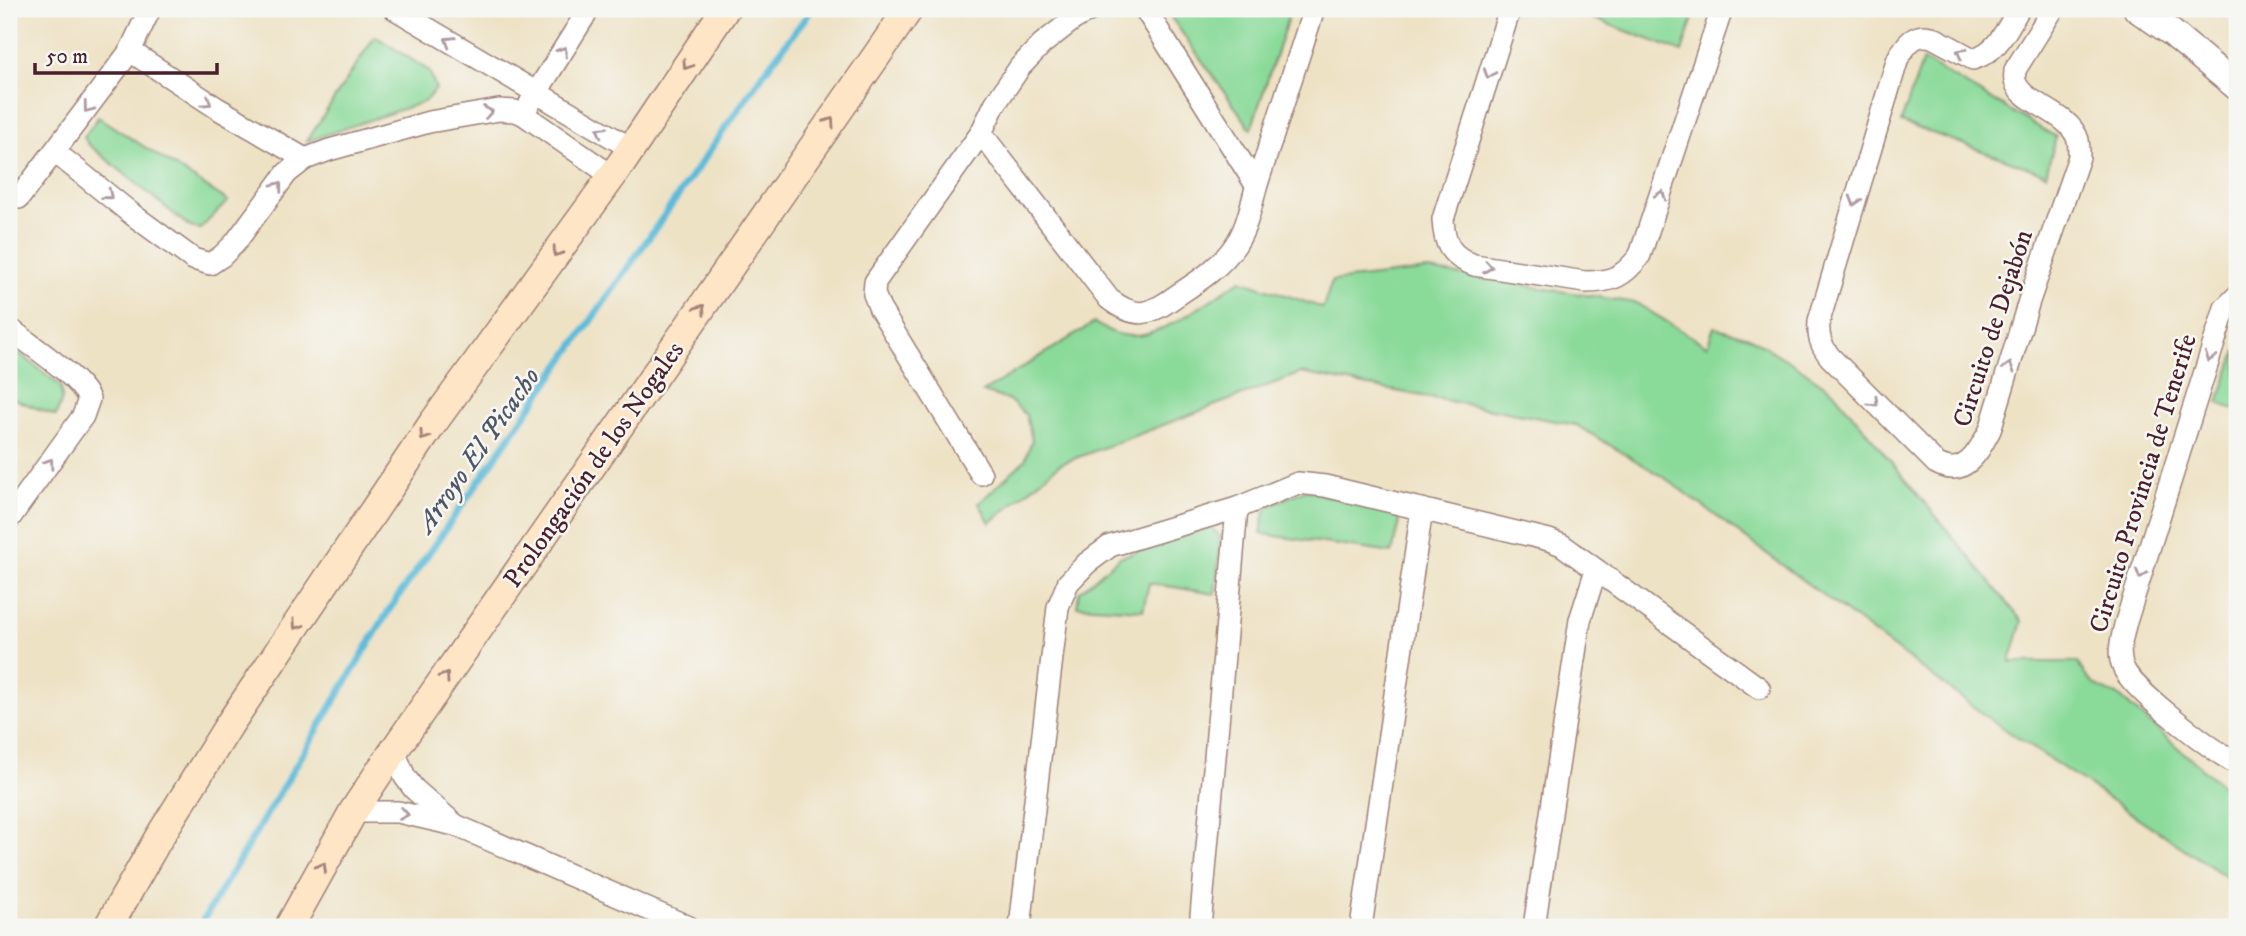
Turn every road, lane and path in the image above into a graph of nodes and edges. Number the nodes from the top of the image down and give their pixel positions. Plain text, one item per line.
1 (150, 9) edge
2 (395, 9) edge
3 (589, 9) edge
4 (725, 9) edge
5 (909, 9) edge
6 (1092, 9) edge
7 (1145, 9) edge
8 (1314, 9) edge
9 (1510, 9) edge
10 (1722, 9) edge
11 (2019, 9) edge
12 (2053, 9) edge
13 (2137, 9) edge
14 (130, 51) junction
15 (2237, 86) edge
16 (536, 92) junction
17 (523, 114) junction
18 (981, 132) junction
19 (632, 149) junction
20 (55, 152) junction
21 (305, 159) junction
22 (612, 176) junction
23 (1256, 185) junction
24 (19, 198) dead end
25 (2237, 296) edge
26 (9, 328) edge
27 (981, 474) dead end
28 (16, 497) edge
29 (1237, 508) junction
30 (1422, 509) junction
31 (9, 519) edge
32 (1596, 570) junction
33 (1759, 688) dead end
34 (394, 751) junction
35 (2237, 764) edge
36 (353, 812) junction
37 (455, 825) junction
38 (108, 927) edge
39 (289, 927) edge
40 (689, 927) edge
41 (1020, 927) edge
42 (1200, 927) edge
43 (1361, 927) edge
44 (1534, 927) edge

1 - 14 street
16 -> 2 street
16 -> 3 street
4 -> 19 main road
34 -> 5 main road, Prolongación de los Nogales
6 - 18 street
7 - 23 street
8 - 23 street
9 -> 10 street
11 -> 12 street, Circuito de Dejabón
13 - 15 street
14 -> 20 street
14 -> 21 street
16 - 17 street
19 -> 16 street
21 -> 17 street
17 - 22 street
18 - 23 street
18 - 27 street
19 - 22 main road
20 -> 21 street
20 - 24 street
22 -> 38 main road
25 -> 35 street, Circuito Provincia de Tenerife
28 -> 26 street
28 - 31 street
29 - 30 street
29 - 41 street
29 - 42 street
30 - 32 street
30 - 43 street
32 - 33 street
32 - 44 street
34 - 36 main road, Prolongación de los Nogales
34 - 37 street
36 -> 37 street
39 -> 36 main road, Prolongación de los Nogales
37 - 40 street

